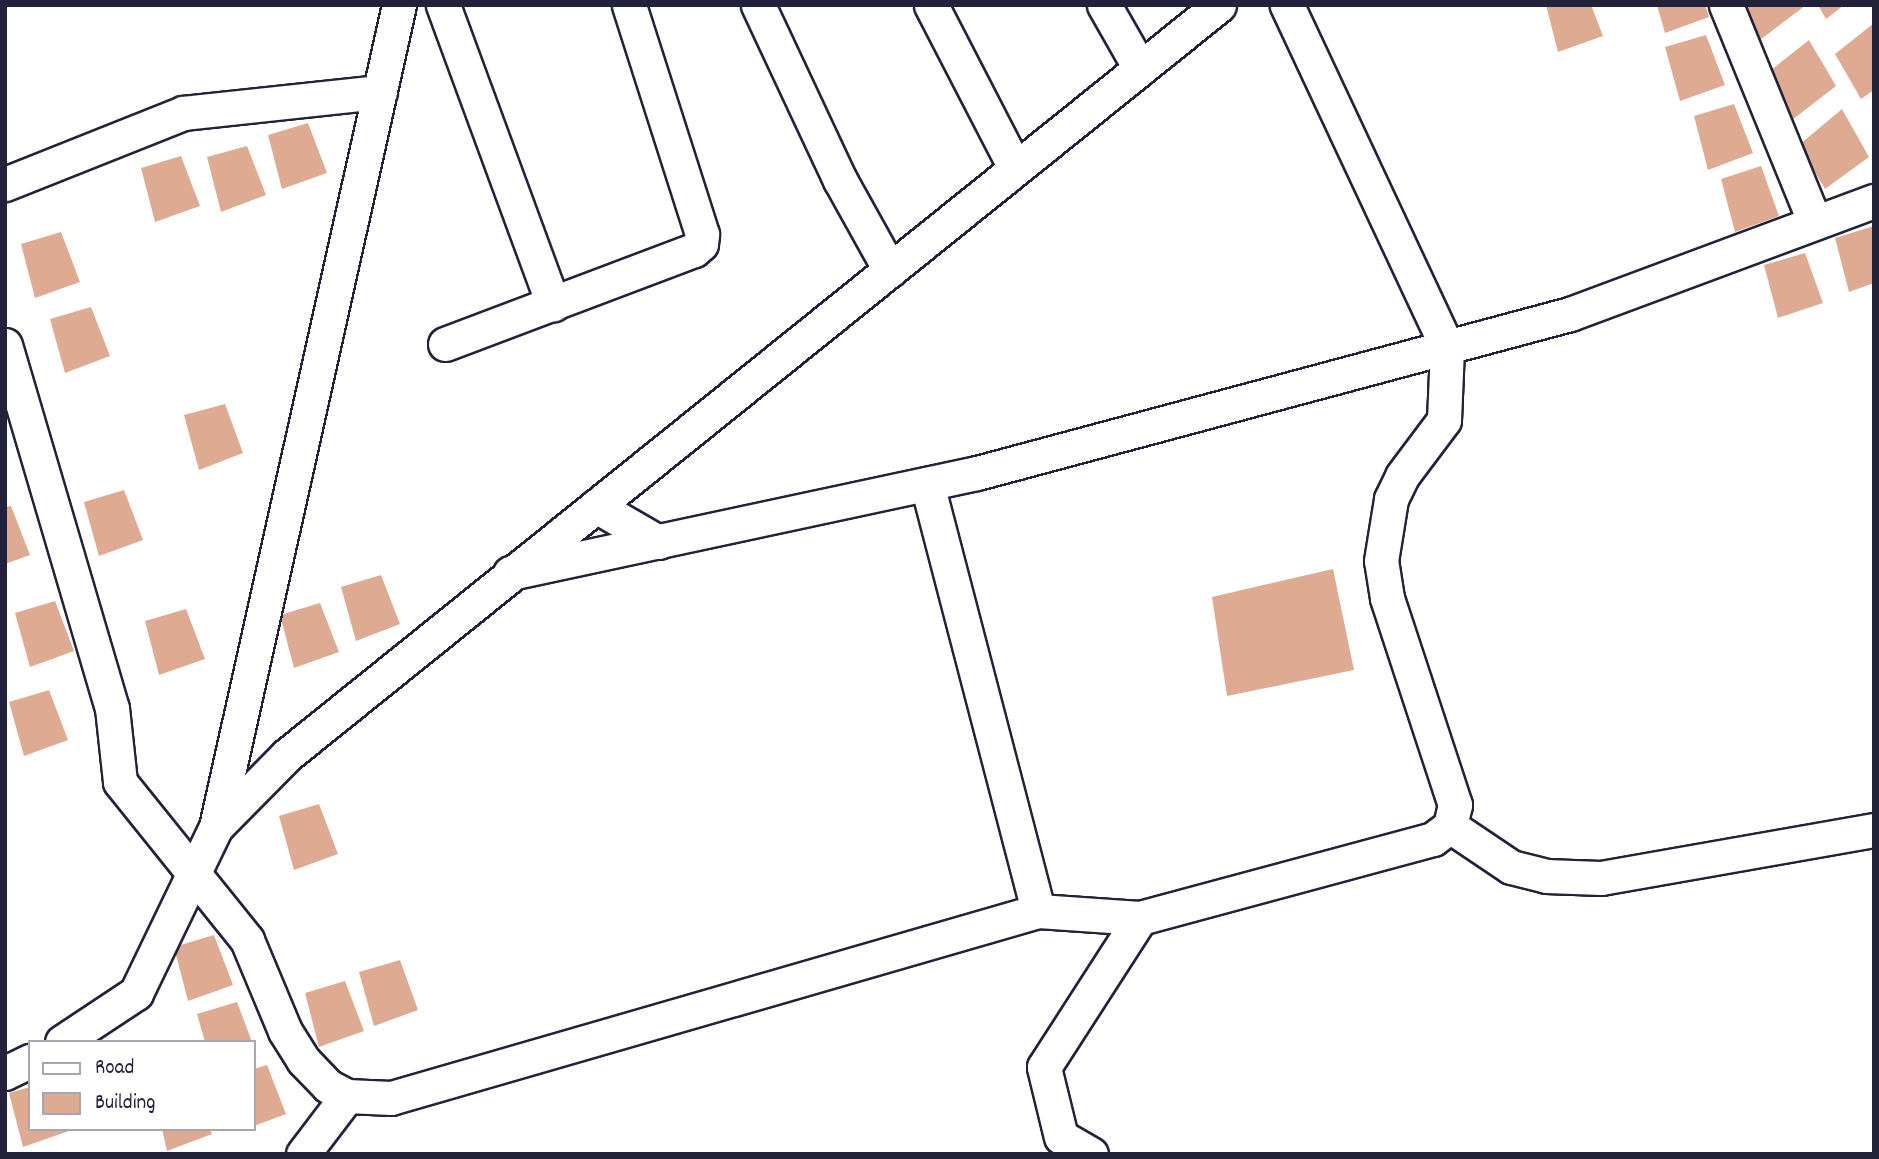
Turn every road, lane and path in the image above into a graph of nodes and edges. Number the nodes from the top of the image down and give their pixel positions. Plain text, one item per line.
1 (399, 5) edge
2 (443, 5) edge
3 (629, 5) edge
4 (758, 5) edge
5 (931, 5) edge
6 (1104, 5) edge
7 (1219, 5) edge
8 (1287, 5) edge
9 (1726, 5) edge
10 (1140, 68) junction
11 (380, 92) junction
12 (1014, 166) junction
13 (5, 184) edge
14 (1874, 201) edge
15 (1815, 223) junction
16 (890, 270) junction
17 (553, 304) junction
18 (445, 344) dead end
19 (5, 345) edge
20 (1447, 347) junction
21 (927, 484) junction
22 (596, 506) junction
23 (658, 542) junction
24 (510, 573) junction
25 (1450, 825) junction
26 (216, 827) junction
27 (1874, 830) edge
28 (192, 876) junction
29 (1038, 911) junction
30 (1140, 918) junction
31 (65, 1040) edge
32 (28, 1062) edge
33 (5, 1073) edge
34 (347, 1096) junction
35 (303, 1154) edge
36 (1091, 1154) edge

1 - 11 street
2 - 17 street
3 - 17 street
4 - 16 street
5 - 12 street
6 - 10 street
7 - 10 street
8 - 20 street
9 - 15 street
10 - 12 street
11 - 13 street
11 - 26 street
12 - 16 street
14 - 15 street
15 - 20 street
16 - 22 street
17 - 18 street
19 - 28 street
20 - 21 street
20 - 25 street
21 - 23 street
21 - 29 street
22 - 23 street
22 - 24 street
23 - 24 street
24 - 26 street
25 - 27 street
25 - 30 street
26 - 28 street
28 - 31 street
28 - 34 street
29 - 30 street
29 - 34 street
30 - 36 street
32 - 33 street
34 - 35 street

